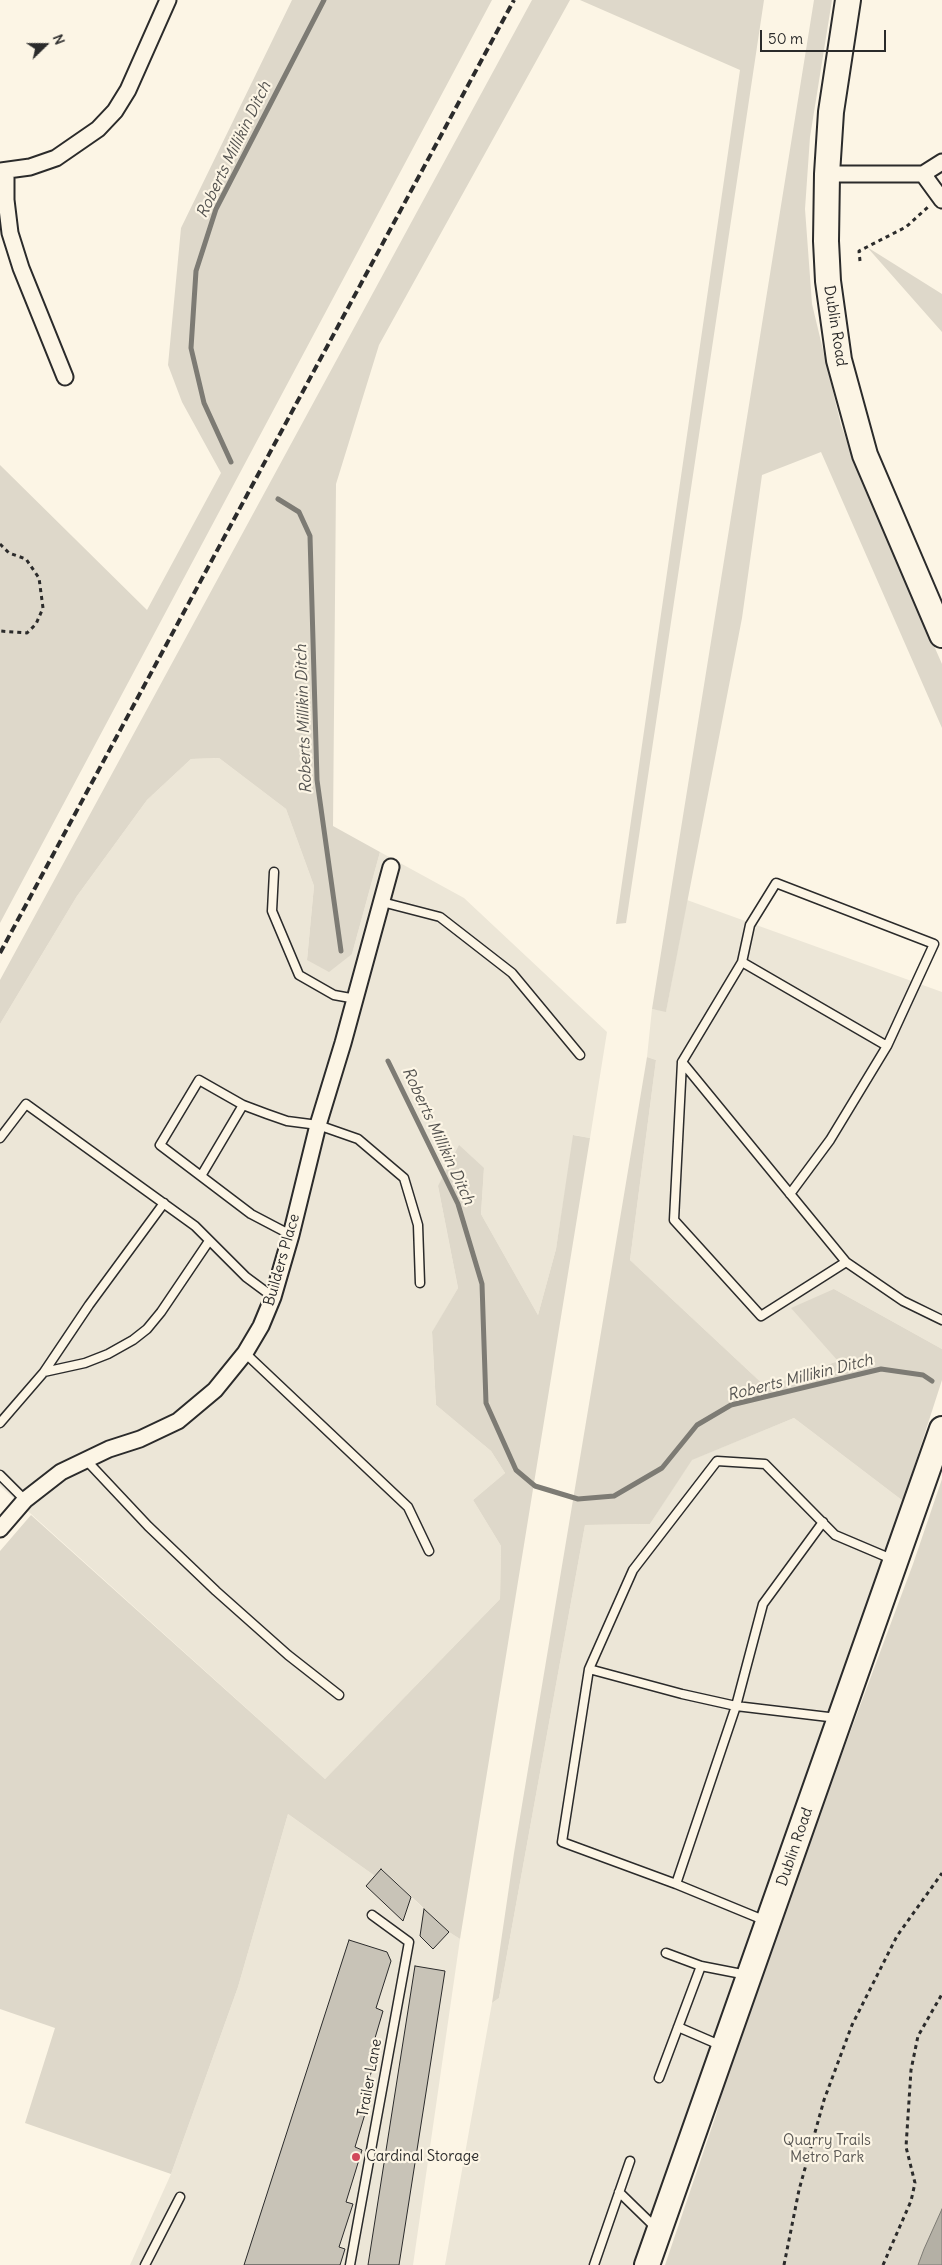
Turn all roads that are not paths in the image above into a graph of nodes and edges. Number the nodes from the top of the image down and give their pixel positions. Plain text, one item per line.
1 (168, 0) edge
2 (848, 0) edge
3 (942, 162) edge
4 (3, 172) edge
5 (827, 174) junction
6 (923, 174) junction
7 (937, 201) edge
8 (65, 377) dead end
9 (942, 635) edge
10 (391, 867) dead end
11 (274, 872) dead end
12 (382, 902) junction
13 (742, 962) junction
14 (356, 999) junction
15 (887, 1046) junction
16 (580, 1055) dead end
17 (682, 1062) junction
18 (243, 1105) junction
19 (318, 1125) junction
20 (0, 1138) edge
21 (201, 1176) junction
22 (790, 1194) junction
23 (164, 1203) junction
24 (291, 1235) junction
25 (209, 1241) junction
26 (846, 1262) junction
27 (420, 1283) dead end
28 (273, 1297) junction
29 (942, 1320) edge
30 (245, 1353) junction
31 (44, 1372) junction
32 (0, 1423) edge
33 (942, 1428) edge
34 (86, 1460) junction
35 (0, 1475) edge
36 (25, 1500) junction
37 (823, 1522) junction
38 (0, 1529) edge
39 (429, 1551) dead end
40 (896, 1561) junction
41 (589, 1669) junction
42 (339, 1695) dead end
43 (736, 1706) junction
44 (841, 1718) junction
45 (676, 1884) junction
46 (372, 1915) dead end
47 (769, 1922) junction
48 (666, 1953) dead end
49 (701, 1966) junction
50 (749, 1976) junction
51 (678, 2027) junction
52 (724, 2047) junction
53 (659, 2078) dead end
54 (630, 2162) dead end
55 (619, 2192) junction
56 (180, 2197) dead end
57 (659, 2231) junction
58 (145, 2265) edge
59 (350, 2265) edge
60 (594, 2265) edge
61 (648, 2265) edge

1 - 4 street
2 - 5 main road, Dublin Road
3 - 6 street
4 - 8 street
5 - 6 street
5 - 9 main road, Dublin Road
6 - 7 street
10 - 12 street, Builders Place
11 - 14 lane
12 - 14 street, Builders Place
12 - 16 lane
13 - 15 lane
13 - 15 lane
13 - 17 lane
14 - 19 street, Builders Place
15 - 22 lane
17 - 22 lane
17 - 26 lane
18 - 19 lane
18 - 21 lane
18 - 21 lane
19 - 24 street, Builders Place
19 - 27 lane
20 - 23 lane
21 - 24 lane
22 - 26 lane
23 - 25 lane
23 - 31 lane
24 - 28 street, Builders Place
25 - 28 lane
25 - 31 lane
26 - 29 lane
28 - 30 street, Builders Place
30 - 34 street, Builders Place
30 - 39 lane
31 - 32 lane
33 - 40 main road, Dublin Road
34 - 36 street, Builders Place
34 - 42 lane
35 - 36 lane
36 - 38 street, Builders Place
37 - 40 lane
37 - 41 lane
37 - 43 lane
40 - 44 main road, Dublin Road
41 - 43 lane
41 - 45 lane
43 - 44 lane
43 - 45 lane
44 - 47 main road, Dublin Road
45 - 47 lane
46 - 59 lane, Trailer Lane
47 - 50 main road, Dublin Road
48 - 49 lane
49 - 50 lane
49 - 51 lane
50 - 52 main road, Dublin Road
51 - 52 lane
51 - 53 lane
52 - 57 main road, Dublin Road
54 - 55 lane
55 - 57 lane
55 - 60 lane
56 - 58 lane
57 - 61 main road, Dublin Road

